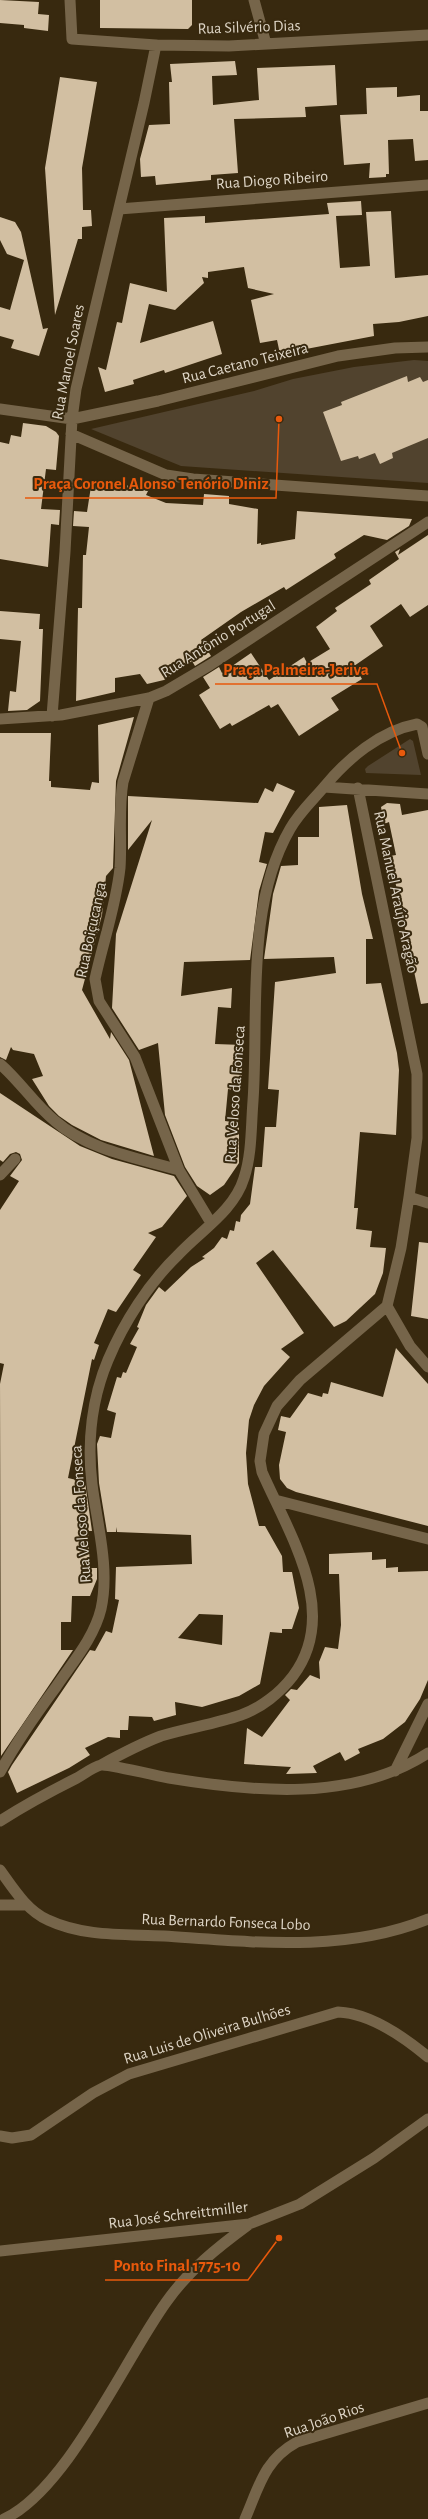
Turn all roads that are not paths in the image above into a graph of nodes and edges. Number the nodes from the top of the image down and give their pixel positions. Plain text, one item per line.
1 (70, 0) edge
2 (254, 0) edge
3 (428, 35) edge
4 (266, 44) junction
5 (156, 45) junction
6 (428, 185) edge
7 (119, 209) junction
8 (428, 347) edge
9 (0, 409) edge
10 (72, 419) junction
11 (72, 434) junction
12 (428, 496) edge
13 (428, 522) edge
14 (149, 698) junction
15 (52, 716) junction
16 (0, 719) edge
17 (428, 754) edge
18 (324, 787) junction
19 (358, 788) junction
20 (428, 794) edge
21 (0, 1064) edge
22 (15, 1159) dead end
23 (179, 1170) junction
24 (0, 1175) edge
25 (409, 1197) junction
26 (428, 1203) edge
27 (211, 1223) junction
28 (387, 1306) junction
29 (428, 1367) edge
30 (275, 1500) junction
31 (428, 1539) edge
32 (428, 1704) edge
33 (428, 1753) edge
34 (102, 1765) junction
35 (395, 1771) junction
36 (0, 1772) edge
37 (0, 1820) edge
38 (0, 1870) edge
39 (0, 1905) edge
40 (27, 1905) junction
41 (428, 1919) edge
42 (428, 2057) edge
43 (428, 2119) edge
44 (0, 2136) edge
45 (249, 2224) junction
46 (0, 2251) edge
47 (428, 2402) edge
48 (4, 2519) edge
49 (245, 2519) edge

1 - 5 street, Rua Silvério Dias
2 - 4 street
3 - 4 street, Rua Silvério Dias
4 - 5 street, Rua Silvério Dias
5 - 7 street, Rua Manoel Soares
6 - 7 street, Rua Diogo Ribeiro
7 - 10 street, Rua Manoel Soares
8 - 10 street, Rua Caetano Teixeira
9 - 10 street, Rua Caetano Teixeira
10 - 11 street, Rua Manoel Soares
11 - 12 street
11 - 15 street, Rua Manoel Soares
13 - 14 street, Rua Antônio Portugal
14 - 15 street, Rua Antônio Portugal
14 - 23 street, Rua Boiçucanga
15 - 16 street, Rua Antônio Portugal
17 - 18 street, Rua Veloso da Fonseca
18 - 19 street
18 - 27 street, Rua Veloso da Fonseca
19 - 20 street
19 - 25 street, Rua Manuel Araújo Aragão
21 - 23 street
22 - 24 street
23 - 27 street, Rua Boiçucanga
25 - 26 street
25 - 28 street, Rua Manuel Araújo Aragão
27 - 36 street, Rua Veloso da Fonseca
28 - 29 street
28 - 30 street
30 - 31 street
30 - 34 street
32 - 35 street
33 - 35 street
34 - 35 street
34 - 37 street
38 - 40 street, Rua Bernardo Fonseca Lobo
39 - 40 street
40 - 41 street, Rua Bernardo Fonseca Lobo
42 - 44 street, Rua Luis de Oliveira Bulhões
43 - 45 street, Rua José Schreittmiller
45 - 46 street, Rua José Schreittmiller
45 - 48 street
47 - 49 street, Rua João Rios

